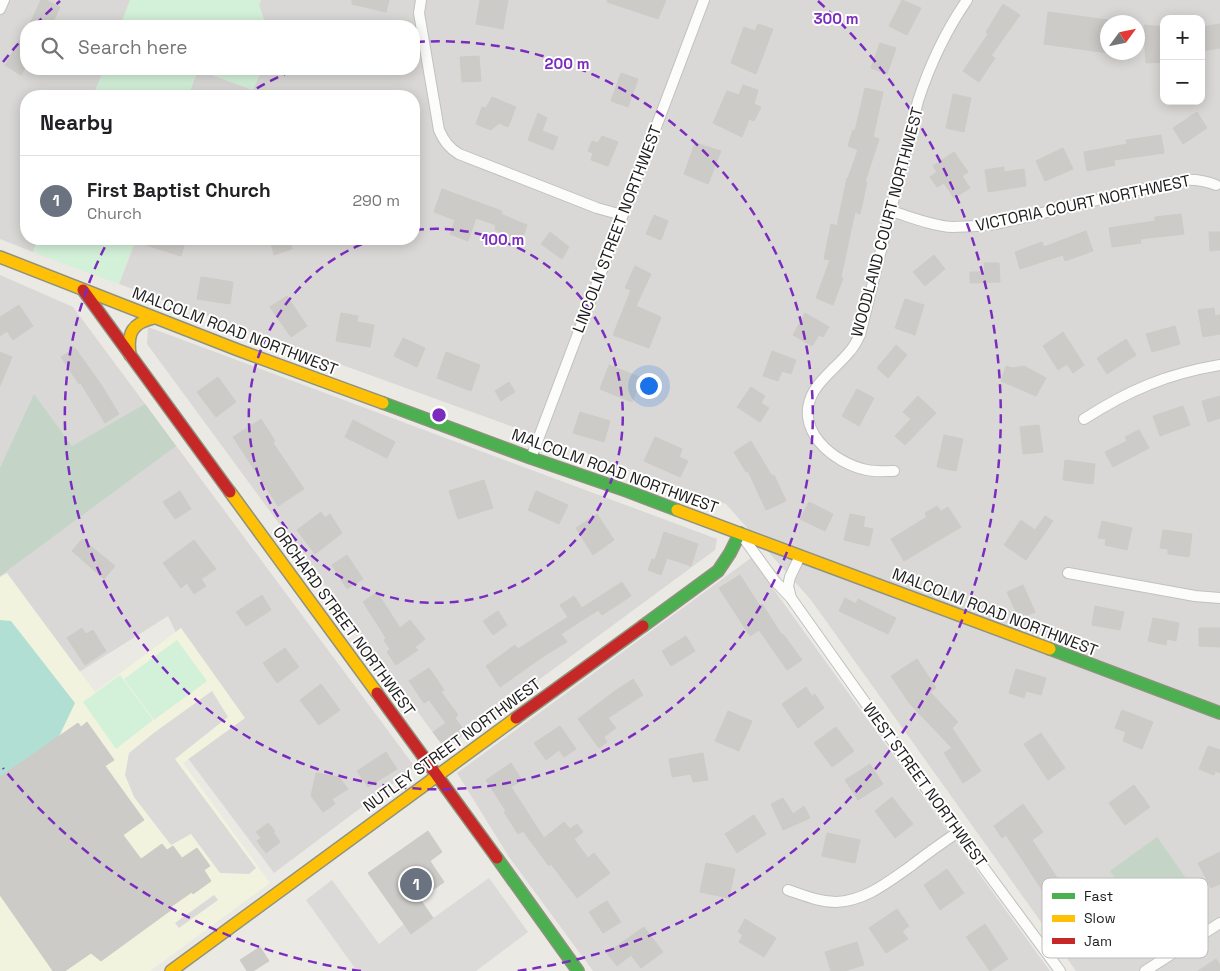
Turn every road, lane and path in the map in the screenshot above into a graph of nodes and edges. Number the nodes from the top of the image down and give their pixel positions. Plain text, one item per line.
1 (4, 0) edge
2 (421, 0) edge
3 (704, 0) edge
4 (967, 0) edge
5 (0, 9) edge
6 (1216, 186) dead end
7 (891, 212) junction
8 (622, 215) junction
9 (0, 257) edge
10 (83, 290) junction
11 (154, 318) junction
12 (130, 356) junction
13 (1220, 366) edge
14 (1084, 419) dead end
15 (531, 458) junction
16 (894, 471) dead end
17 (740, 533) junction
18 (800, 556) junction
19 (1068, 573) dead end
20 (791, 598) junction
21 (1220, 598) edge
22 (1220, 713) edge
23 (437, 776) junction
24 (958, 832) junction
25 (788, 890) dead end
26 (1220, 923) edge
27 (1208, 931) edge
28 (1042, 946) edge
29 (1050, 958) edge
30 (1165, 958) edge
31 (171, 971) edge
32 (578, 971) edge
33 (1060, 971) edge
34 (1145, 971) edge

1 - 5 street
2 - 8 street
3 - 8 street, LINCOLN STREET NORTHWEST
4 - 7 street, WOODLAND COURT NORTHWEST
6 - 7 street, VICTORIA COURT NORTHWEST
7 - 16 street, WOODLAND COURT NORTHWEST
8 - 15 street, LINCOLN STREET NORTHWEST
9 - 10 street, MALCOLM ROAD NORTHWEST
10 - 11 street, MALCOLM ROAD NORTHWEST
10 - 12 street, ORCHARD STREET NORTHWEST
11 - 12 street
11 - 15 street, MALCOLM ROAD NORTHWEST
12 - 23 street, ORCHARD STREET NORTHWEST
13 - 14 street
15 - 17 street, MALCOLM ROAD NORTHWEST
17 - 18 street, MALCOLM ROAD NORTHWEST
17 - 20 street, WEST STREET NORTHWEST
17 - 23 street, NUTLEY STREET NORTHWEST
18 - 20 street
18 - 22 street, MALCOLM ROAD NORTHWEST
19 - 21 street
20 - 24 street, WEST STREET NORTHWEST
23 - 31 street, NUTLEY STREET NORTHWEST
23 - 32 street, ORCHARD STREET NORTHWEST
24 - 25 street
24 - 28 street, WEST STREET NORTHWEST
26 - 27 street
29 - 33 street, WEST STREET NORTHWEST
30 - 34 street

